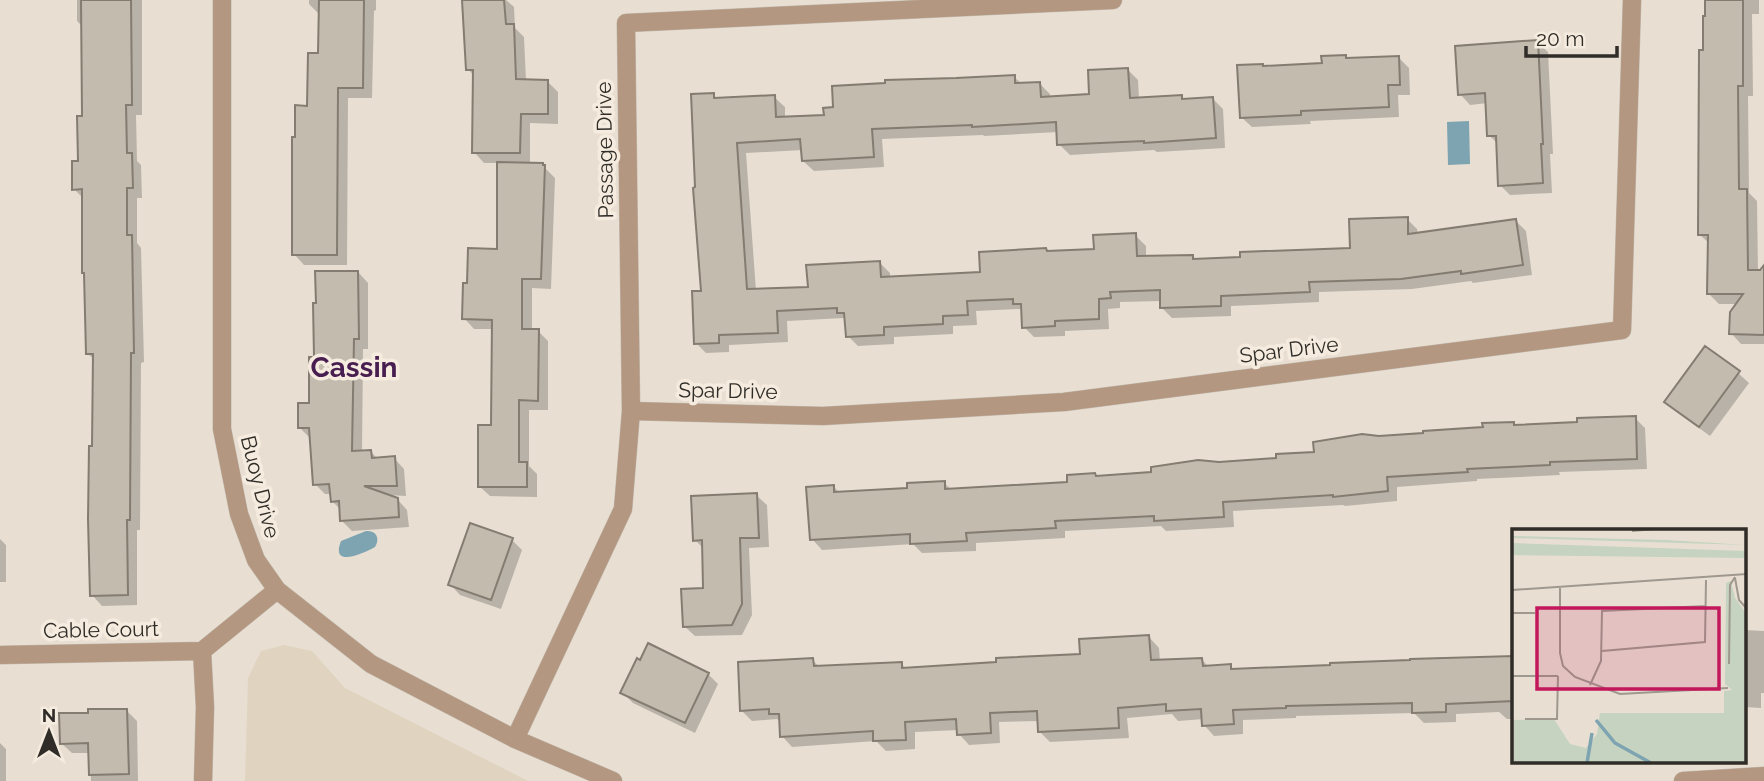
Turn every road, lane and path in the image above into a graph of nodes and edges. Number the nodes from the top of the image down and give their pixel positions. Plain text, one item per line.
1 (222, 0) edge
2 (1113, 0) edge
3 (1632, 0) edge
4 (631, 411) junction
5 (277, 590) junction
6 (202, 651) junction
7 (0, 655) edge
8 (515, 738) junction
9 (1764, 776) edge
10 (203, 781) edge
11 (613, 781) edge
12 (1683, 781) edge

1 - 5 street, Buoy Drive
2 - 4 street, Passage Drive
3 - 4 street, Spar Drive
4 - 8 street, Passage Drive
5 - 6 street
5 - 8 street, Buoy Drive
6 - 7 street, Cable Court
6 - 10 street
8 - 11 street, Buoy Drive
9 - 12 street

